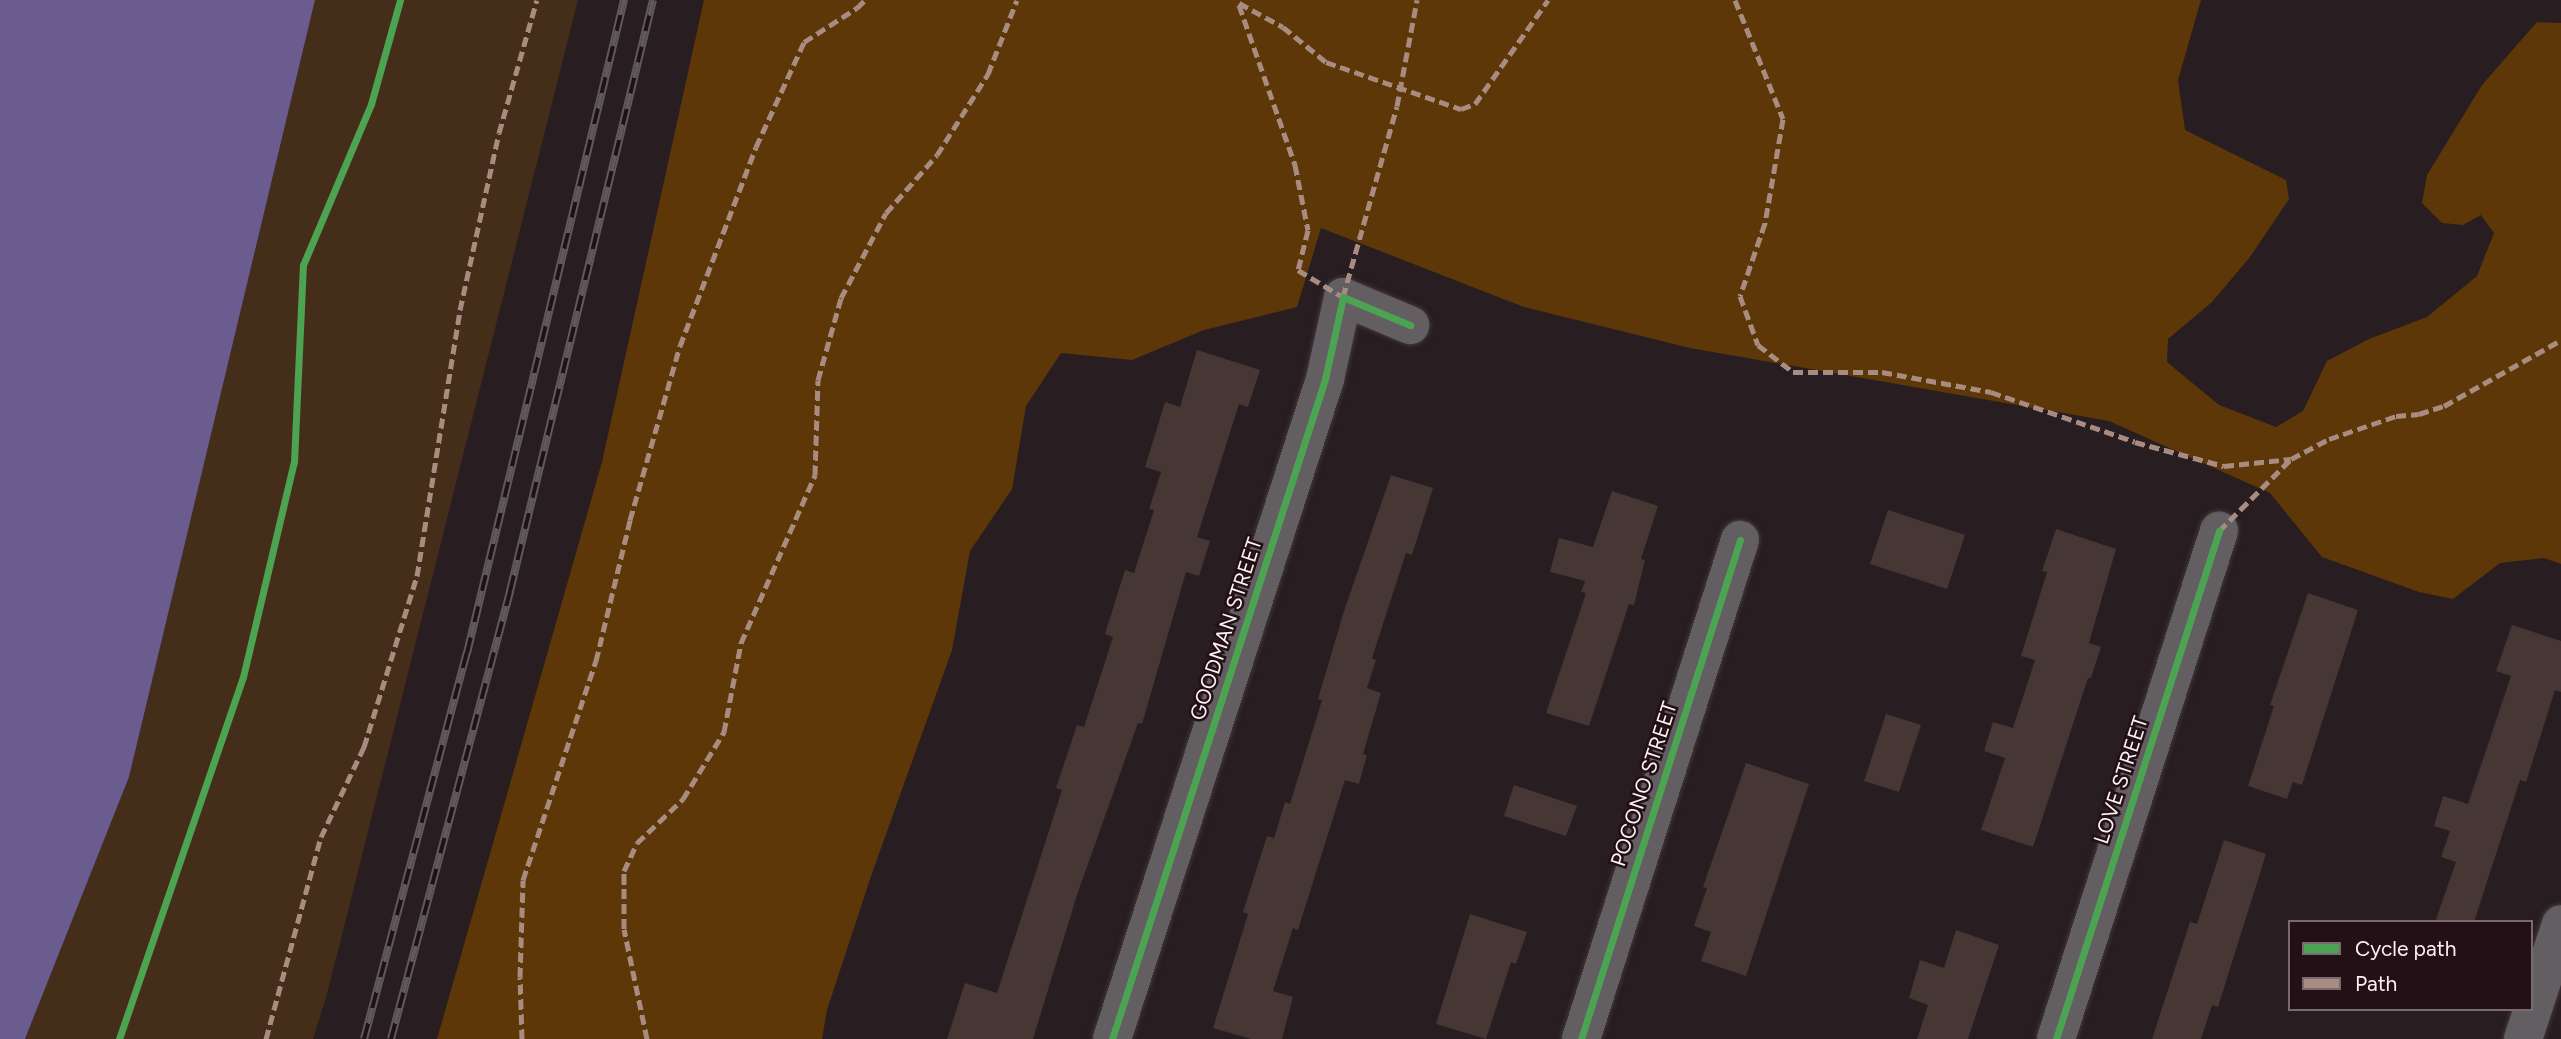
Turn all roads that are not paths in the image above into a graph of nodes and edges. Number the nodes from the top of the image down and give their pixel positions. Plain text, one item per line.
1 (1410, 325) dead end
2 (2219, 531) dead end
3 (1740, 540) dead end
4 (2561, 923) edge
5 (2533, 1008) edge
6 (2532, 1011) edge
7 (1112, 1039) edge
8 (1581, 1039) edge
9 (2056, 1039) edge
10 (2523, 1039) edge

1 - 7 street, GOODMAN STREET
2 - 9 street, LOVE STREET
3 - 8 street, POCONO STREET
4 - 5 street
6 - 10 street

